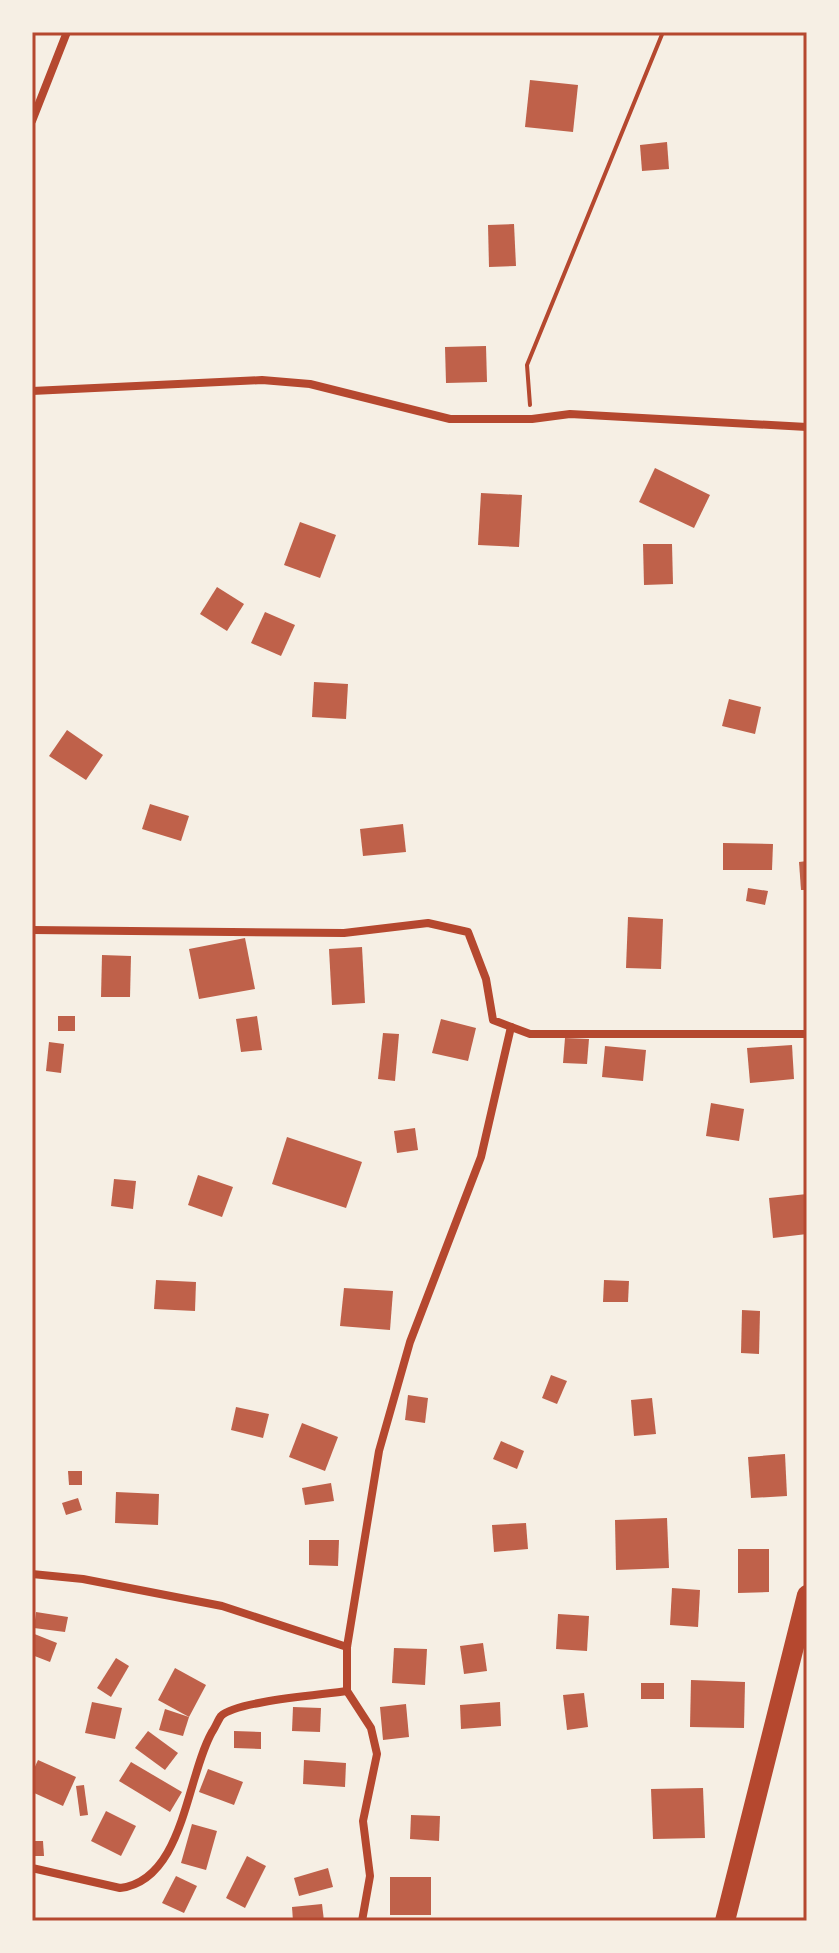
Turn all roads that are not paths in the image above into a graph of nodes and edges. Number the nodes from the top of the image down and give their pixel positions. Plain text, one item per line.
1 (67, 32) edge
2 (32, 121) edge
3 (32, 391) edge
4 (807, 427) edge
5 (32, 930) edge
6 (511, 1027) junction
7 (807, 1034) edge
8 (32, 1574) edge
9 (807, 1595) edge
10 (347, 1647) junction
11 (347, 1691) junction
12 (32, 1868) edge
13 (362, 1921) edge
14 (725, 1921) edge

1 - 2 street
3 - 4 street
5 - 6 street
6 - 7 street
6 - 10 street
8 - 10 street
9 - 14 main road
10 - 11 street
11 - 12 street
11 - 13 street

